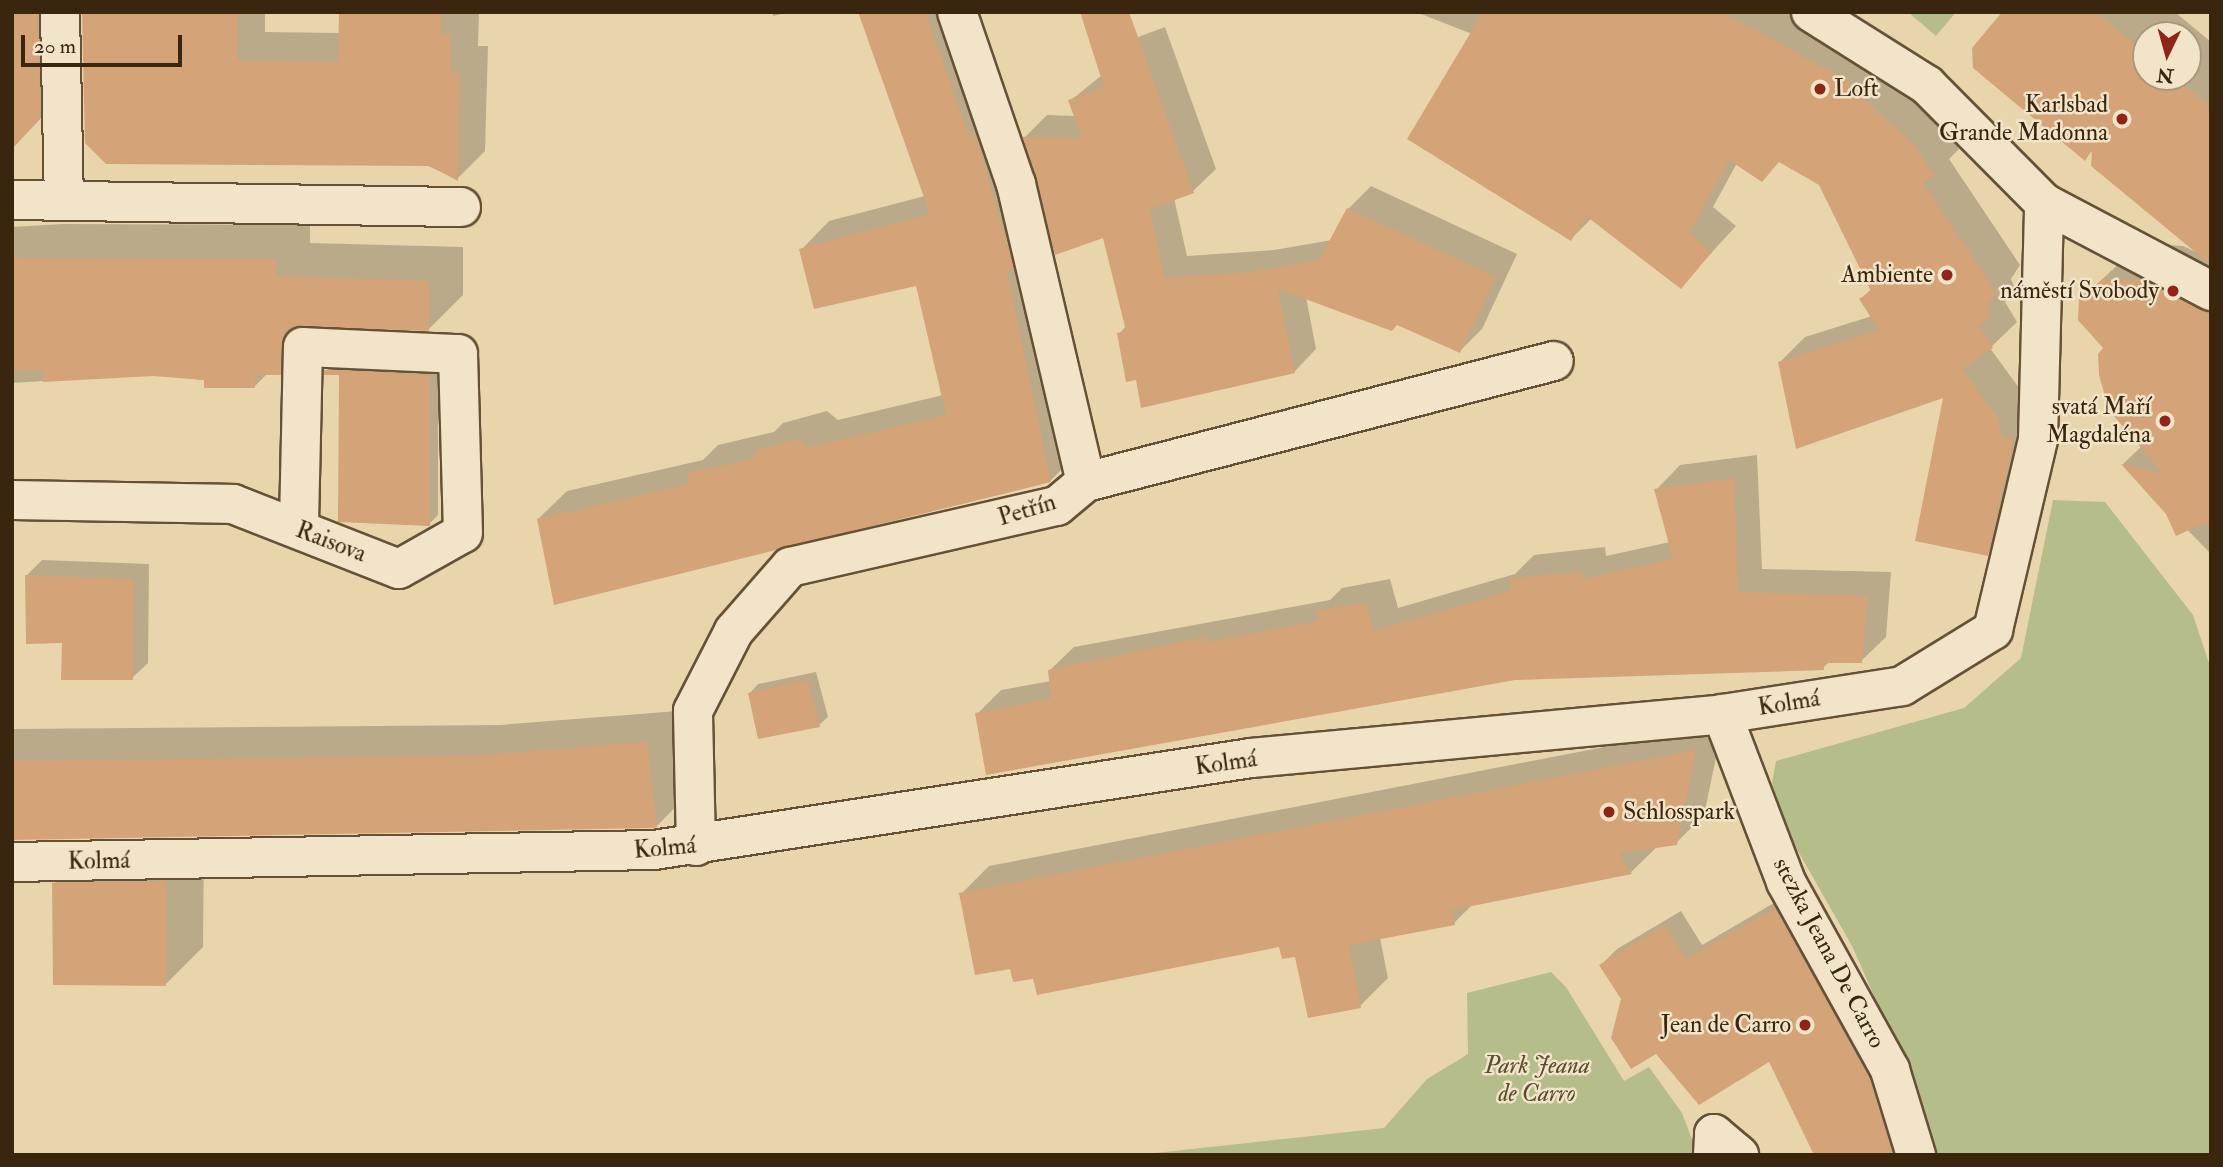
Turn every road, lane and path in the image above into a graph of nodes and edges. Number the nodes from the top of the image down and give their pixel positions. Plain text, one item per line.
1 (60, 12) edge
2 (957, 12) edge
3 (1811, 12) edge
4 (64, 197) junction
5 (12, 200) edge
6 (2044, 203) junction
7 (461, 207) dead end
8 (2211, 291) edge
9 (1554, 361) dead end
10 (1086, 482) junction
11 (12, 500) edge
12 (299, 529) junction
13 (1722, 714) junction
14 (696, 846) junction
15 (12, 862) edge
16 (1713, 1155) edge
17 (1739, 1155) edge
18 (1916, 1155) edge

1 - 4 street
2 - 10 street, Petřín
3 - 6 street
4 - 5 street
4 - 7 street
6 - 8 street
6 - 13 street, Kolmá
9 - 10 street
10 - 14 street, Petřín
11 - 12 street, Raisova
12 - 12 street, Raisova
13 - 14 street, Kolmá
13 - 18 street, stezka Jeana De Carro
14 - 15 street, Kolmá
16 - 17 street

